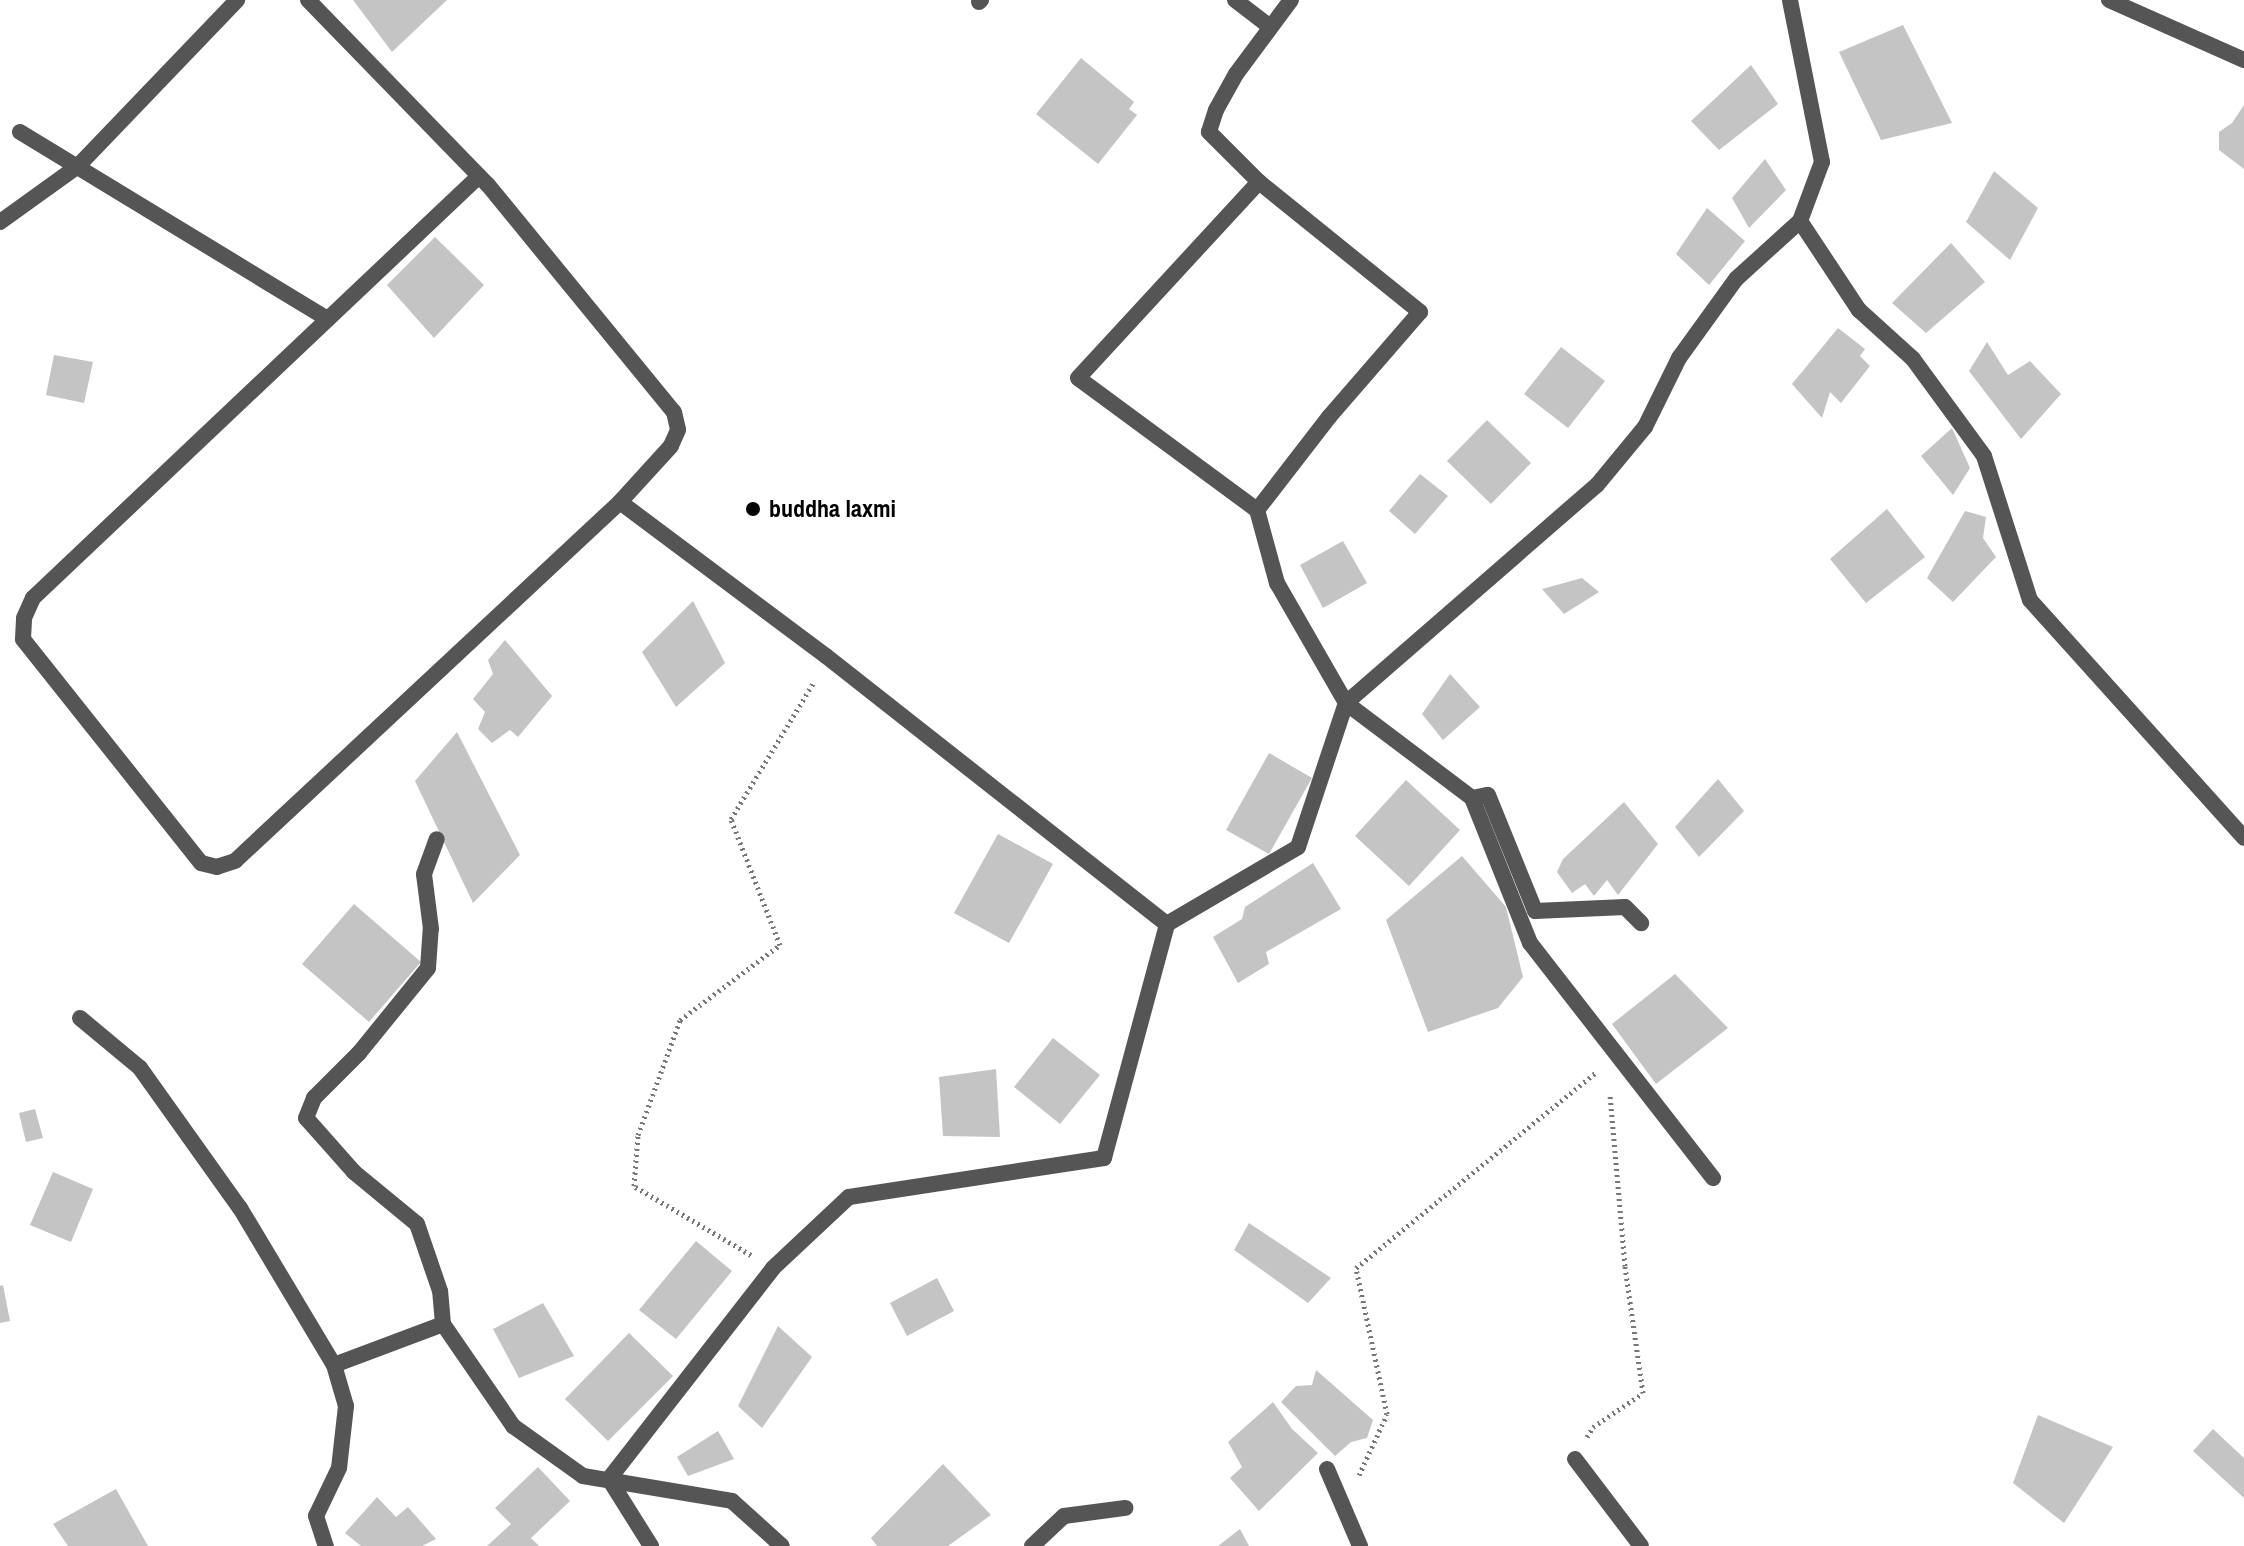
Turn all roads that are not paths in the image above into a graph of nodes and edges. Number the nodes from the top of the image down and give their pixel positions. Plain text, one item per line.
1 (237, 0) edge
2 (308, 0) edge
3 (1235, 0) edge
4 (1291, 0) edge
5 (1790, 0) edge
6 (2109, 0) edge
7 (1269, 26) junction
8 (2244, 60) edge
9 (20, 132) dead end
10 (78, 166) junction
11 (478, 177) junction
12 (1259, 182) junction
13 (1800, 221) junction
14 (0, 222) edge
15 (327, 319) junction
16 (620, 502) junction
17 (1257, 510) junction
18 (1346, 703) junction
19 (1472, 798) junction
20 (2244, 838) edge
21 (437, 839) dead end
22 (1641, 923) dead end
23 (1167, 924) junction
24 (80, 1018) dead end
25 (1713, 1178) dead end
26 (443, 1324) junction
27 (334, 1365) junction
28 (1575, 1459) road end
29 (1327, 1469) dead end
30 (609, 1479) junction
31 (1125, 1508) dead end
32 (326, 1546) edge
33 (651, 1546) edge
34 (782, 1546) edge
35 (1032, 1546) edge
36 (1360, 1546) edge
37 (1641, 1546) edge

1 - 10 street
2 - 11 street
3 - 7 street
4 - 7 street
5 - 13 street
6 - 8 street
7 - 12 street
9 - 10 street
10 - 14 street
10 - 15 street
11 - 15 street
11 - 16 street
12 - 17 street
12 - 17 street
13 - 18 street
13 - 20 street
15 - 16 street
16 - 23 street
17 - 18 street
18 - 19 street
18 - 23 street
19 - 22 street
19 - 25 street
21 - 26 street
23 - 30 street
24 - 27 street
26 - 27 street
26 - 30 street
27 - 32 street
28 - 37 street
29 - 36 street
30 - 33 street
30 - 34 street
31 - 35 street

